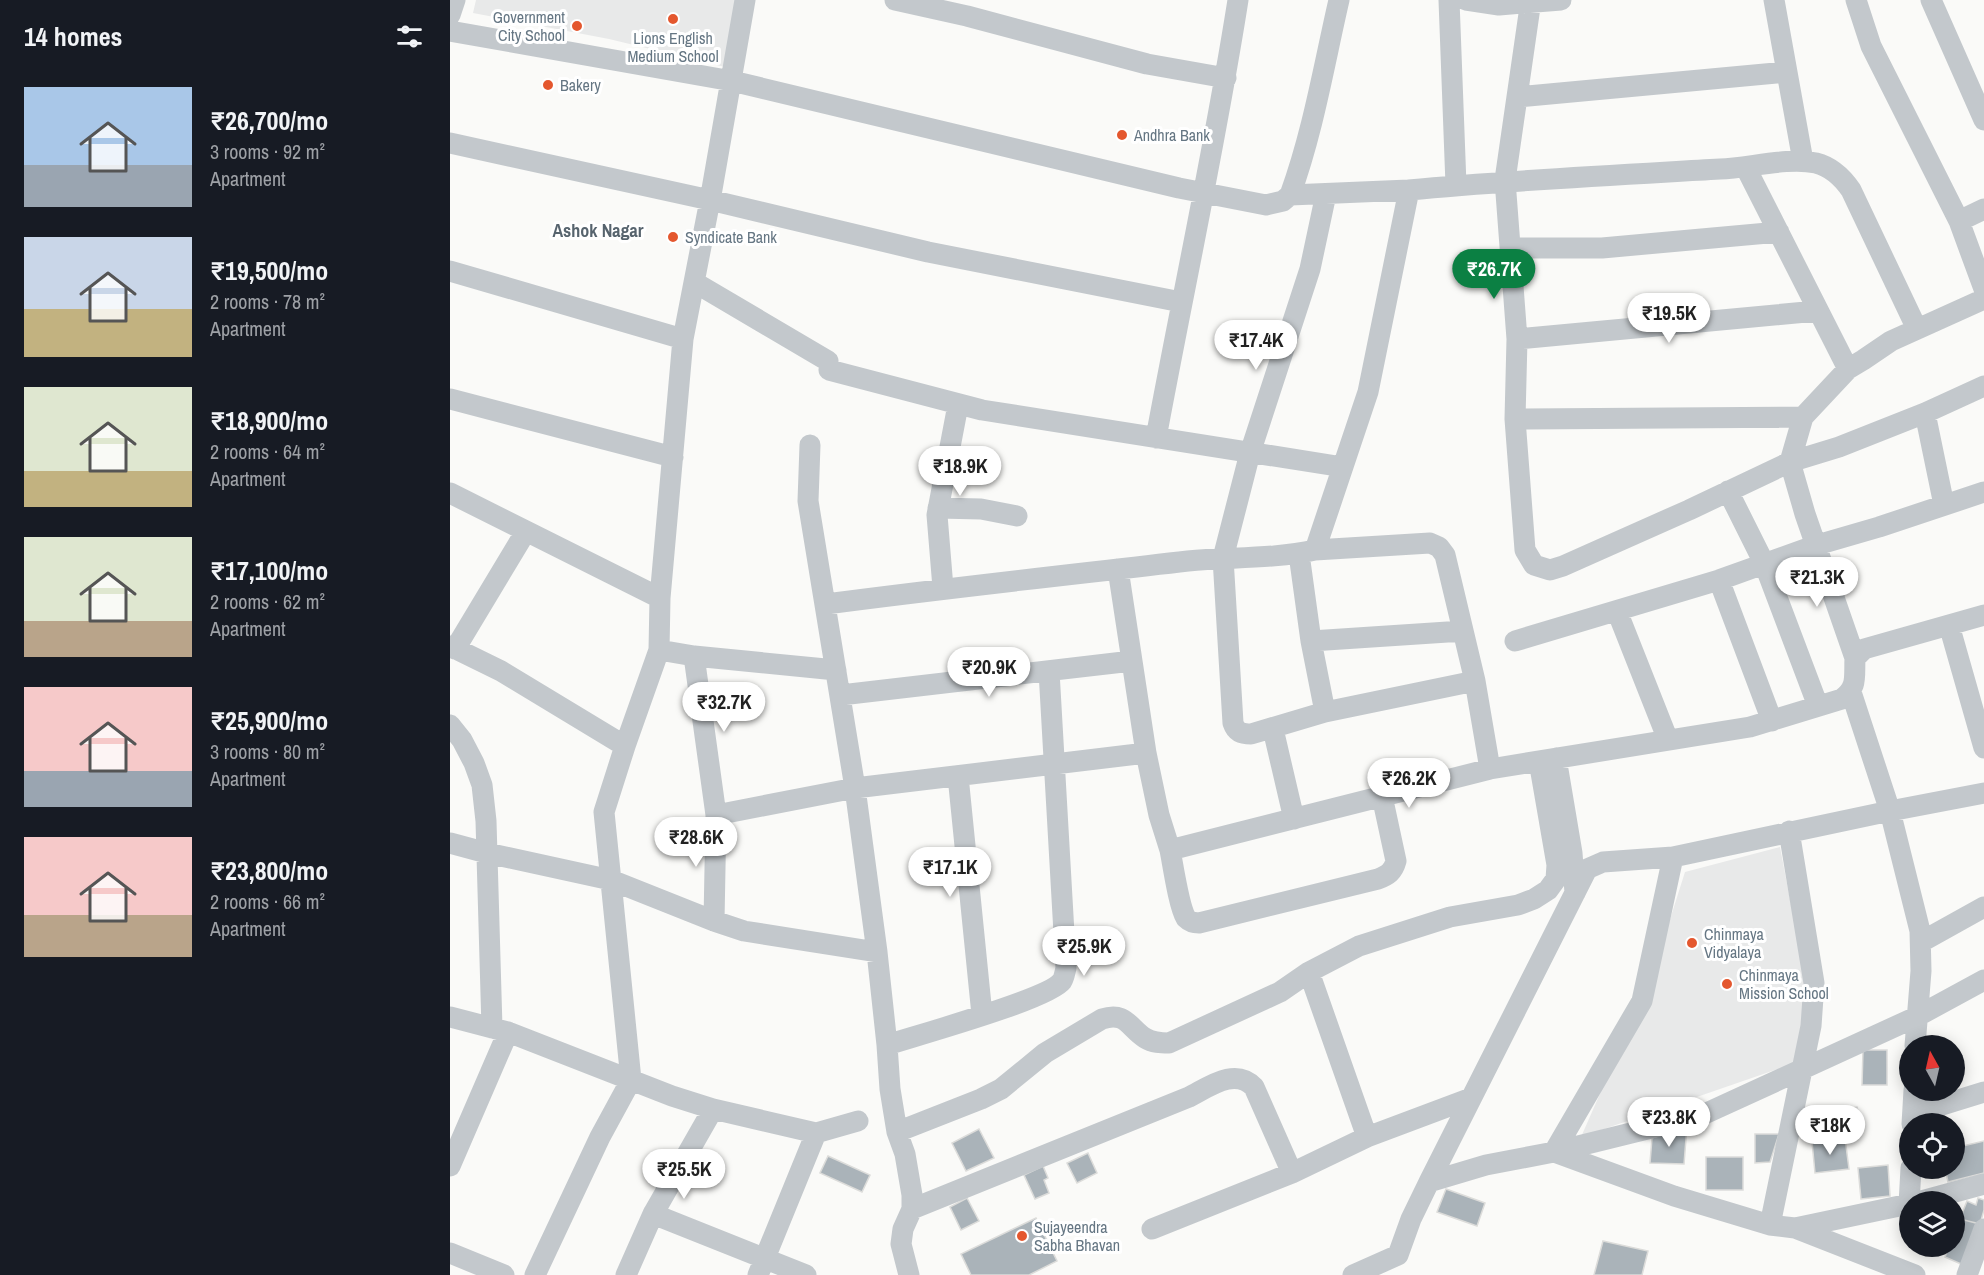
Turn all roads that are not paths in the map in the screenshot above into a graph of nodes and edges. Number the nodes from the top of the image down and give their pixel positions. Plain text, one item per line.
1 (455, 0) edge
2 (745, 0) edge
3 (895, 0) edge
4 (1238, 0) edge
5 (1339, 0) edge
6 (1449, 0) edge
7 (1466, 0) edge
8 (1561, 0) edge
9 (1774, 0) edge
10 (1856, 0) edge
11 (1931, 0) edge
12 (1531, 1) edge
13 (450, 15) edge
14 (450, 31) edge
15 (1787, 72) junction
16 (1226, 78) junction
17 (732, 81) junction
18 (1517, 97) junction
19 (1984, 120) edge
20 (450, 143) edge
21 (1803, 161) junction
22 (1746, 168) junction
23 (1501, 181) junction
24 (1461, 185) junction
25 (1409, 190) junction
26 (1203, 193) junction
27 (1326, 194) junction
28 (1290, 195) junction
29 (710, 200) junction
30 (1984, 209) edge
31 (1959, 220) junction
32 (1779, 232) junction
33 (1510, 248) junction
34 (450, 271) edge
35 (694, 282) junction
36 (1984, 289) edge
37 (1984, 299) edge
38 (1181, 302) junction
39 (1817, 311) junction
40 (1917, 329) junction
41 (683, 339) junction
42 (1517, 339) junction
43 (1848, 369) junction
44 (1984, 386) edge
45 (450, 399) edge
46 (958, 405) junction
47 (1925, 413) junction
48 (1803, 417) junction
49 (1515, 419) junction
50 (1156, 438) junction
51 (810, 445) dead end
52 (1250, 453) junction
53 (672, 457) junction
54 (1791, 462) junction
55 (1343, 467) junction
56 (1728, 491) junction
57 (1984, 492) edge
58 (450, 493) edge
59 (1944, 505) junction
60 (938, 508) junction
61 (1017, 516) dead end
62 (526, 531) junction
63 (1817, 545) junction
64 (1307, 552) junction
65 (1223, 558) junction
66 (1764, 563) junction
67 (1118, 569) junction
68 (1719, 580) junction
69 (943, 588) junction
70 (660, 598) junction
71 (826, 604) junction
72 (1617, 611) junction
73 (1984, 615) edge
74 (1949, 625) junction
75 (1463, 631) junction
76 (1311, 641) junction
77 (1515, 641) dead end
78 (452, 647) edge
79 (659, 650) junction
80 (694, 656) junction
81 (1855, 658) junction
82 (1132, 661) junction
83 (836, 670) junction
84 (1049, 672) junction
85 (1475, 681) junction
86 (1851, 692) junction
87 (841, 695) junction
88 (1818, 706) junction
89 (1325, 712) junction
90 (1772, 721) junction
91 (450, 725) edge
92 (1273, 729) junction
93 (1668, 740) junction
94 (625, 746) junction
95 (1984, 748) edge
96 (1146, 753) junction
97 (1548, 760) junction
98 (1053, 763) junction
99 (1490, 769) junction
100 (958, 776) junction
101 (855, 788) junction
102 (1984, 793) edge
103 (1382, 796) junction
104 (1890, 811) junction
105 (716, 815) junction
106 (1294, 819) junction
107 (1789, 831) junction
108 (450, 843) edge
109 (1170, 850) junction
110 (487, 853) junction
111 (1673, 857) junction
112 (611, 880) junction
113 (1575, 894) junction
114 (1984, 907) edge
115 (714, 921) junction
116 (1921, 942) junction
117 (877, 952) junction
118 (1309, 972) junction
119 (1984, 980) edge
120 (982, 1016) junction
121 (450, 1017) edge
122 (1916, 1017) junction
123 (500, 1030) junction
124 (1915, 1035) edge
125 (887, 1045) junction
126 (1803, 1070) junction
127 (631, 1080) junction
128 (1984, 1092) edge
129 (1471, 1098) junction
130 (713, 1109) junction
131 (1929, 1113) edge
132 (858, 1121) dead end
133 (897, 1132) junction
134 (816, 1133) junction
135 (1367, 1137) junction
136 (1554, 1152) junction
137 (450, 1166) edge
138 (1292, 1173) junction
139 (1429, 1182) junction
140 (1984, 1184) edge
141 (1958, 1191) edge
142 (1899, 1206) edge
143 (912, 1209) junction
144 (653, 1214) junction
145 (1770, 1225) junction
146 (1795, 1228) junction
147 (1152, 1229) dead end
148 (1984, 1229) edge
149 (450, 1253) edge
150 (1399, 1265) edge
151 (762, 1267) edge
152 (504, 1275) edge
153 (535, 1275) edge
154 (626, 1275) edge
155 (806, 1275) edge
156 (909, 1275) edge
157 (1353, 1275) edge
158 (1915, 1275) edge
159 (1966, 1275) edge

1 - 13 street
2 - 17 street
3 - 16 street
4 - 16 street
5 - 28 street
6 - 24 street
7 - 12 street
8 - 12 street
9 - 15 street
10 - 31 street
11 - 19 street
12 - 18 street
14 - 17 street
15 - 18 street
15 - 21 street
16 - 26 street
17 - 26 street
17 - 29 street
18 - 23 street
20 - 29 street
21 - 22 street
21 - 40 street
22 - 23 street
22 - 32 street
23 - 24 street
23 - 33 street
24 - 25 street
25 - 27 street
25 - 55 street
26 - 28 street
26 - 38 street
27 - 28 street
27 - 52 street
29 - 35 street
29 - 38 street
30 - 31 street
31 - 36 street
32 - 33 street
32 - 39 street
33 - 42 street
34 - 41 street
35 - 41 street
35 - 46 street
37 - 40 street
38 - 50 street
39 - 42 street
39 - 43 street
40 - 43 street
41 - 53 street
42 - 49 street
43 - 48 street
44 - 47 street
45 - 53 street
46 - 50 street
46 - 60 street
47 - 54 street
47 - 59 street
48 - 49 street
48 - 54 street
49 - 56 street
50 - 52 street
51 - 71 street
52 - 55 street
52 - 65 street
53 - 70 street
54 - 56 street
54 - 63 street
55 - 64 street
56 - 66 street
57 - 59 street
58 - 62 street
59 - 63 street
60 - 61 street
60 - 69 street
62 - 70 street
62 - 78 street
63 - 66 street
63 - 81 street
64 - 65 street
64 - 75 street
64 - 76 street
65 - 67 street
65 - 92 street
66 - 68 street
66 - 88 street
67 - 69 street
67 - 82 street
68 - 72 street
68 - 90 street
69 - 71 street
70 - 79 street
71 - 83 street
72 - 77 street
72 - 93 street
73 - 74 street
74 - 81 street
74 - 95 street
75 - 76 street
75 - 85 street
76 - 89 street
78 - 94 street
79 - 80 street
79 - 94 street
80 - 83 street
80 - 105 street
81 - 86 street
82 - 84 street
82 - 96 street
83 - 87 street
84 - 87 street
84 - 98 street
85 - 89 street
85 - 99 street
86 - 88 street
86 - 104 street
87 - 101 street
88 - 90 street
89 - 92 street
90 - 93 street
91 - 110 street
92 - 106 street
93 - 97 street
94 - 112 street
96 - 98 street
96 - 109 street
97 - 99 street
97 - 113 street
97 - 118 street
98 - 100 street
98 - 120 street
99 - 103 street
100 - 101 street
100 - 120 street
101 - 105 street
101 - 117 street
102 - 104 street
103 - 106 street
103 - 109 street
104 - 107 street
104 - 116 street
105 - 115 street
106 - 109 street
107 - 111 street
107 - 126 street
108 - 110 street
110 - 112 street
110 - 123 street
111 - 113 street
111 - 136 street
112 - 115 street
112 - 127 street
113 - 129 street
114 - 116 street
115 - 117 street
116 - 122 street
117 - 125 street
118 - 133 street
118 - 135 street
119 - 122 street
120 - 125 street
121 - 123 street
122 - 124 street
122 - 126 street
123 - 127 street
123 - 137 street
125 - 133 street
126 - 136 street
126 - 145 street
127 - 130 street
127 - 153 street
128 - 131 street
129 - 135 street
129 - 139 street
130 - 134 street
130 - 144 street
132 - 134 street
133 - 143 street
134 - 151 street
135 - 138 street
136 - 139 street
136 - 145 street
138 - 143 street
138 - 147 street
139 - 150 street
140 - 141 street
142 - 146 street
143 - 156 street
144 - 151 street
144 - 154 street
145 - 146 street
146 - 158 street
148 - 159 street
149 - 152 street
150 - 157 street
151 - 155 street

